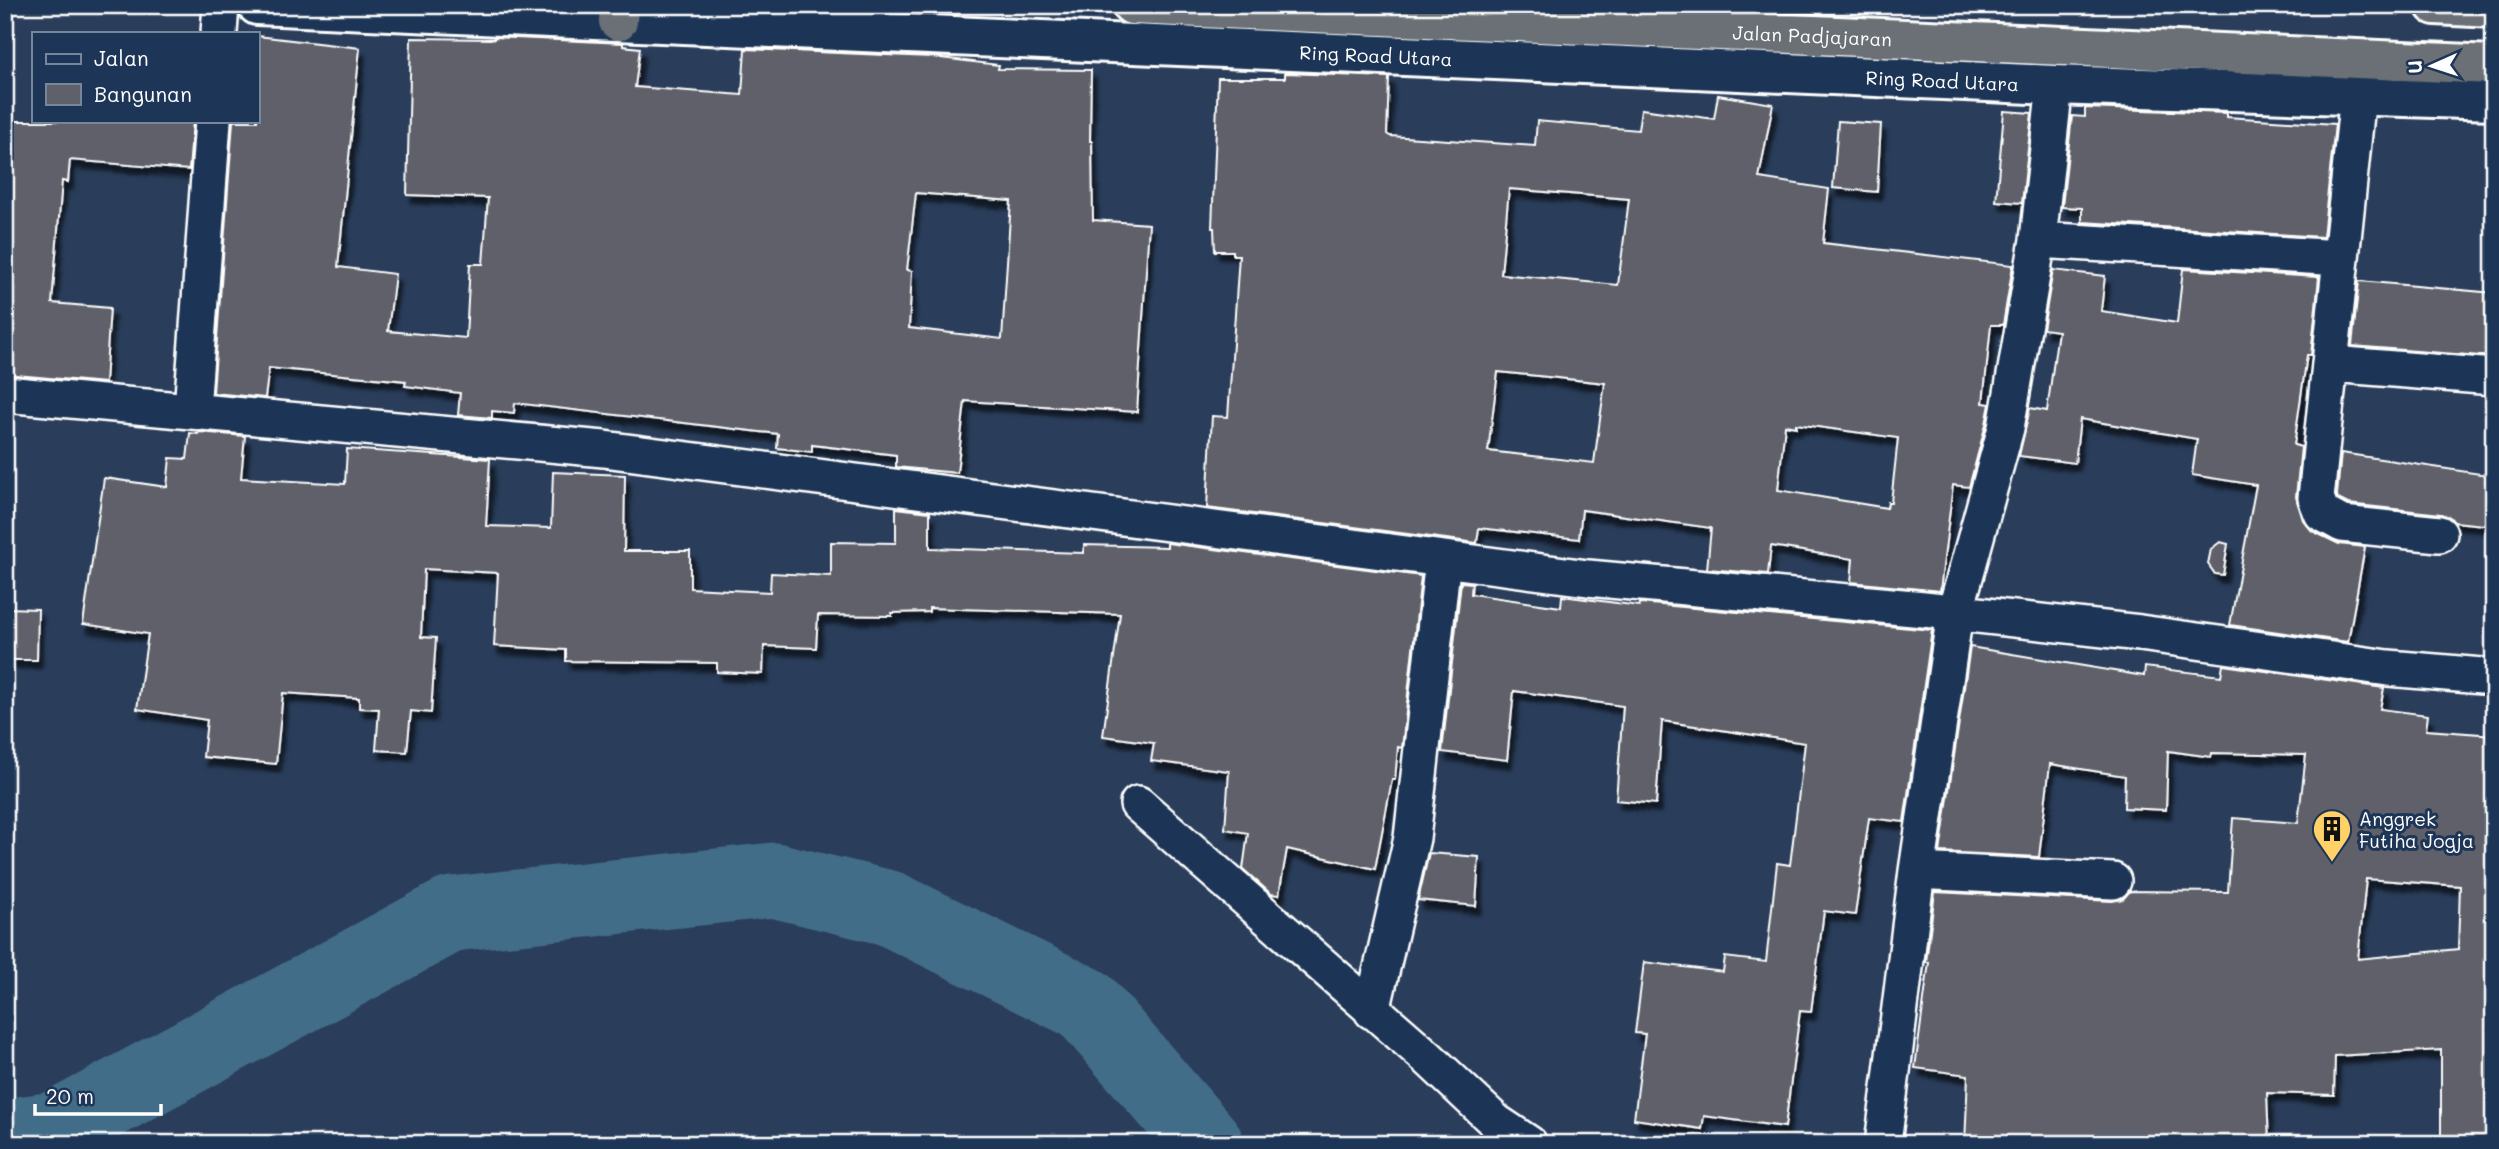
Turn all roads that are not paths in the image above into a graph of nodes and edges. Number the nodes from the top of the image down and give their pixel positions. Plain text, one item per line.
1 (221, 5) edge
2 (257, 5) edge
3 (1132, 5) edge
4 (2435, 5) edge
5 (2494, 8) edge
6 (619, 13) edge
7 (219, 32) edge
8 (2494, 65) edge
9 (2055, 85) junction
10 (2358, 96) junction
11 (2494, 100) edge
12 (213, 122) edge
13 (2038, 240) junction
14 (2341, 258) junction
15 (2330, 364) junction
16 (2494, 377) edge
17 (5, 394) edge
18 (192, 410) junction
19 (2439, 534) dead end
20 (1443, 559) junction
21 (1955, 613) junction
22 (2494, 677) edge
23 (1138, 804) dead end
24 (1917, 871) junction
25 (2113, 881) dead end
26 (1372, 1011) junction
27 (1529, 1144) edge
28 (1883, 1144) edge

1 - 7 street
2 - 6 street, Ring Road Utara
3 - 8 highway, Jalan Padjajaran
4 - 5 highway
6 - 9 street, Ring Road Utara
9 - 10 street, Ring Road Utara
9 - 13 street
10 - 11 street, Ring Road Utara
10 - 14 street
12 - 18 street
13 - 14 street
13 - 21 street
14 - 15 street
15 - 16 street
15 - 19 street
17 - 18 street
18 - 20 street
20 - 21 street
20 - 26 street
21 - 22 street
21 - 24 street
23 - 26 street
24 - 25 street
24 - 28 street
26 - 27 street

